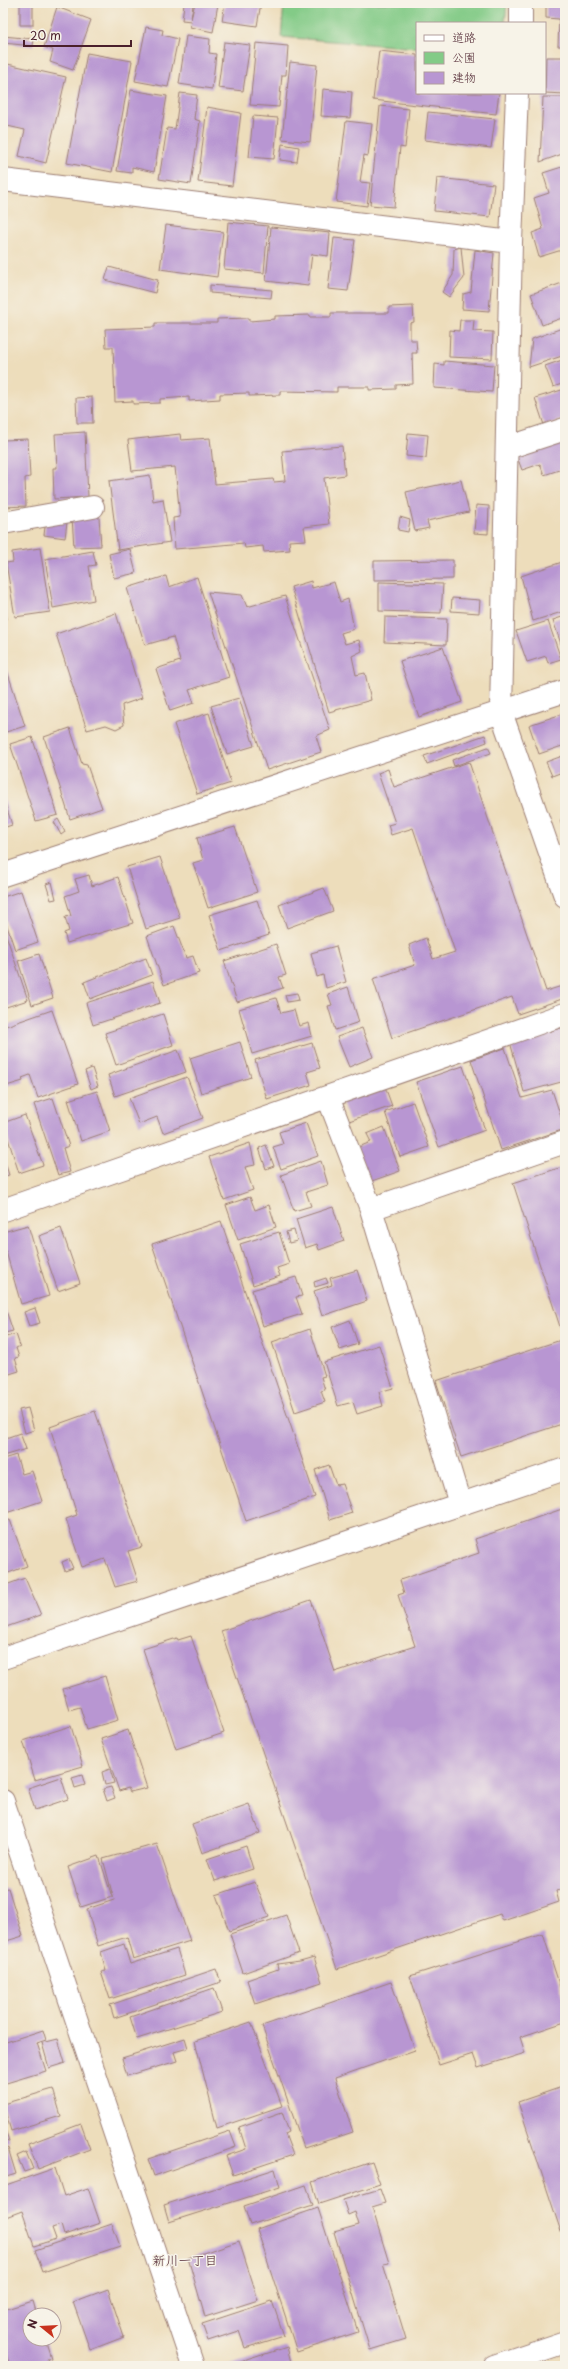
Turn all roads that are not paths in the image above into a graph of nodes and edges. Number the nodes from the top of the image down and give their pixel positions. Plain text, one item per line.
1 (521, 3) edge
2 (520, 22) edge
3 (518, 94) edge
4 (3, 180) edge
5 (511, 242) junction
6 (565, 429) edge
7 (507, 448) junction
8 (93, 507) dead end
9 (3, 523) edge
10 (565, 691) edge
11 (501, 712) junction
12 (3, 875) edge
13 (565, 896) edge
14 (565, 1014) edge
15 (328, 1097) junction
16 (565, 1142) edge
17 (371, 1209) junction
18 (3, 1210) edge
19 (565, 1469) edge
20 (460, 1504) junction
21 (3, 1658) edge
22 (3, 1801) edge
23 (565, 2342) edge
24 (193, 2366) edge
25 (494, 2366) edge

1 - 2 street
3 - 5 street
4 - 5 street
5 - 7 street
6 - 7 street
7 - 11 street
8 - 9 street
10 - 11 street
11 - 12 street
11 - 13 street
14 - 15 street
15 - 17 street
15 - 18 street
16 - 17 street
17 - 20 street
19 - 20 street
20 - 21 street
22 - 24 street
23 - 25 street

